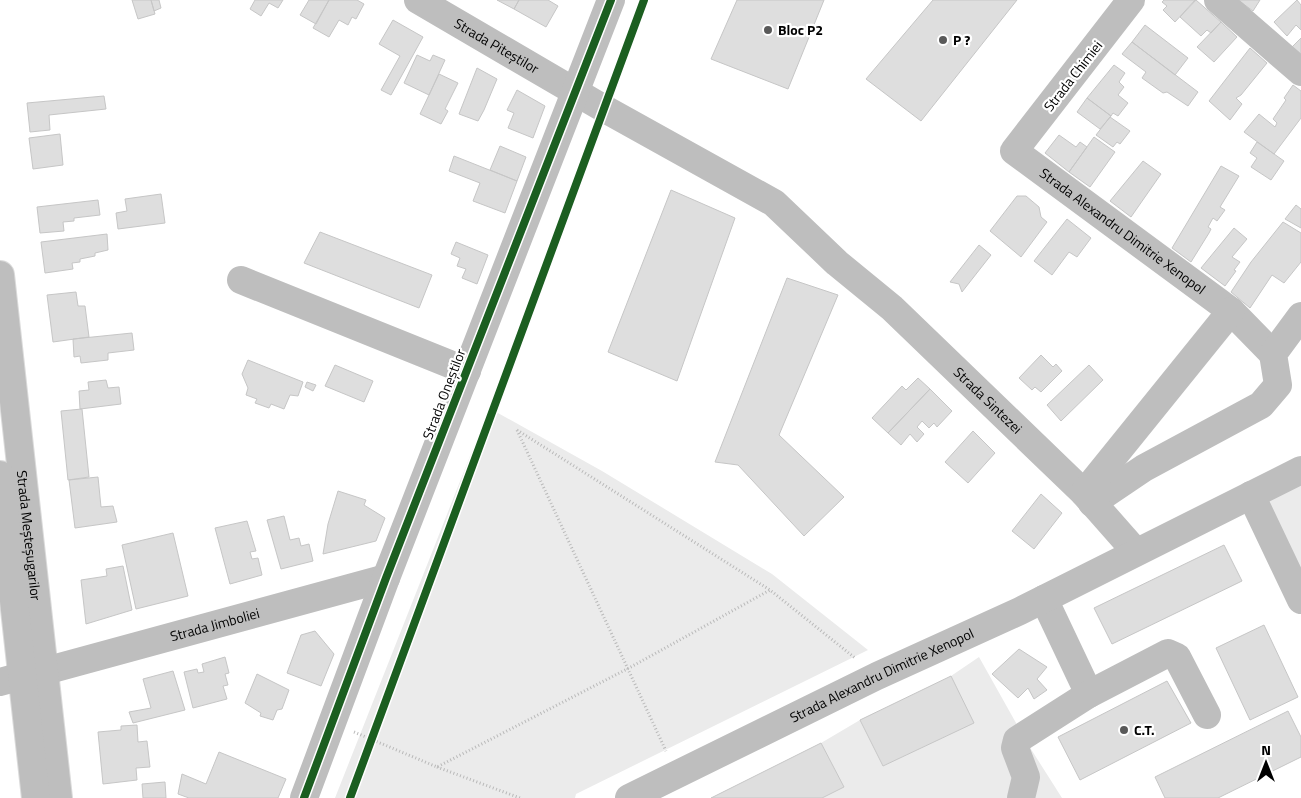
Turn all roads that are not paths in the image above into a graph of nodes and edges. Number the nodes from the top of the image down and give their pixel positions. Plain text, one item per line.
1 (418, 0) edge
2 (611, 0) edge
3 (1131, 0) edge
4 (1218, 0) edge
5 (1301, 72) edge
6 (576, 93) junction
7 (1014, 151) joint
8 (0, 275) edge
9 (241, 280) dead end
10 (892, 308) joint
11 (1231, 312) junction
12 (1301, 316) edge
13 (1273, 354) junction
14 (467, 371) junction
15 (1301, 470) edge
16 (0, 475) edge
17 (1251, 495) junction
18 (1088, 498) junction
19 (1136, 552) junction
20 (386, 578) junction
21 (1044, 599) junction
22 (1301, 600) edge
23 (22, 676) edge
24 (1089, 694) junction
25 (1207, 715) dead end
26 (36, 798) edge
27 (58, 798) edge
28 (304, 798) edge
29 (629, 798) edge
30 (1021, 798) edge

1 - 6 street, Strada Piteștilor
2 - 6 street, Strada Oneștilor
3 - 7 street, Strada Chimiei
4 - 5 street
6 - 10 street, Strada Piteștilor
6 - 14 street, Strada Oneștilor
7 - 11 street, Strada Alexandru Dimitrie Xenopol
8 - 23 street, Strada Meșteșugarilor
9 - 14 street
10 - 18 street, Strada Sintezei
11 - 13 street, Strada Alexandru Dimitrie Xenopol
11 - 18 street
12 - 13 street
13 - 18 street
14 - 20 street, Strada Oneștilor
15 - 17 street, Strada Alexandru Dimitrie Xenopol
16 - 23 street, Strada Meșteșugarilor
17 - 19 street, Strada Alexandru Dimitrie Xenopol
17 - 22 street
18 - 19 street
19 - 21 street, Strada Alexandru Dimitrie Xenopol
20 - 23 street, Strada Jimboliei
20 - 28 street, Strada Oneștilor
21 - 24 street
21 - 29 street, Strada Alexandru Dimitrie Xenopol
23 - 26 street, Strada Meșteșugarilor
23 - 27 street, Strada Meșteșugarilor
24 - 25 street
24 - 30 street

